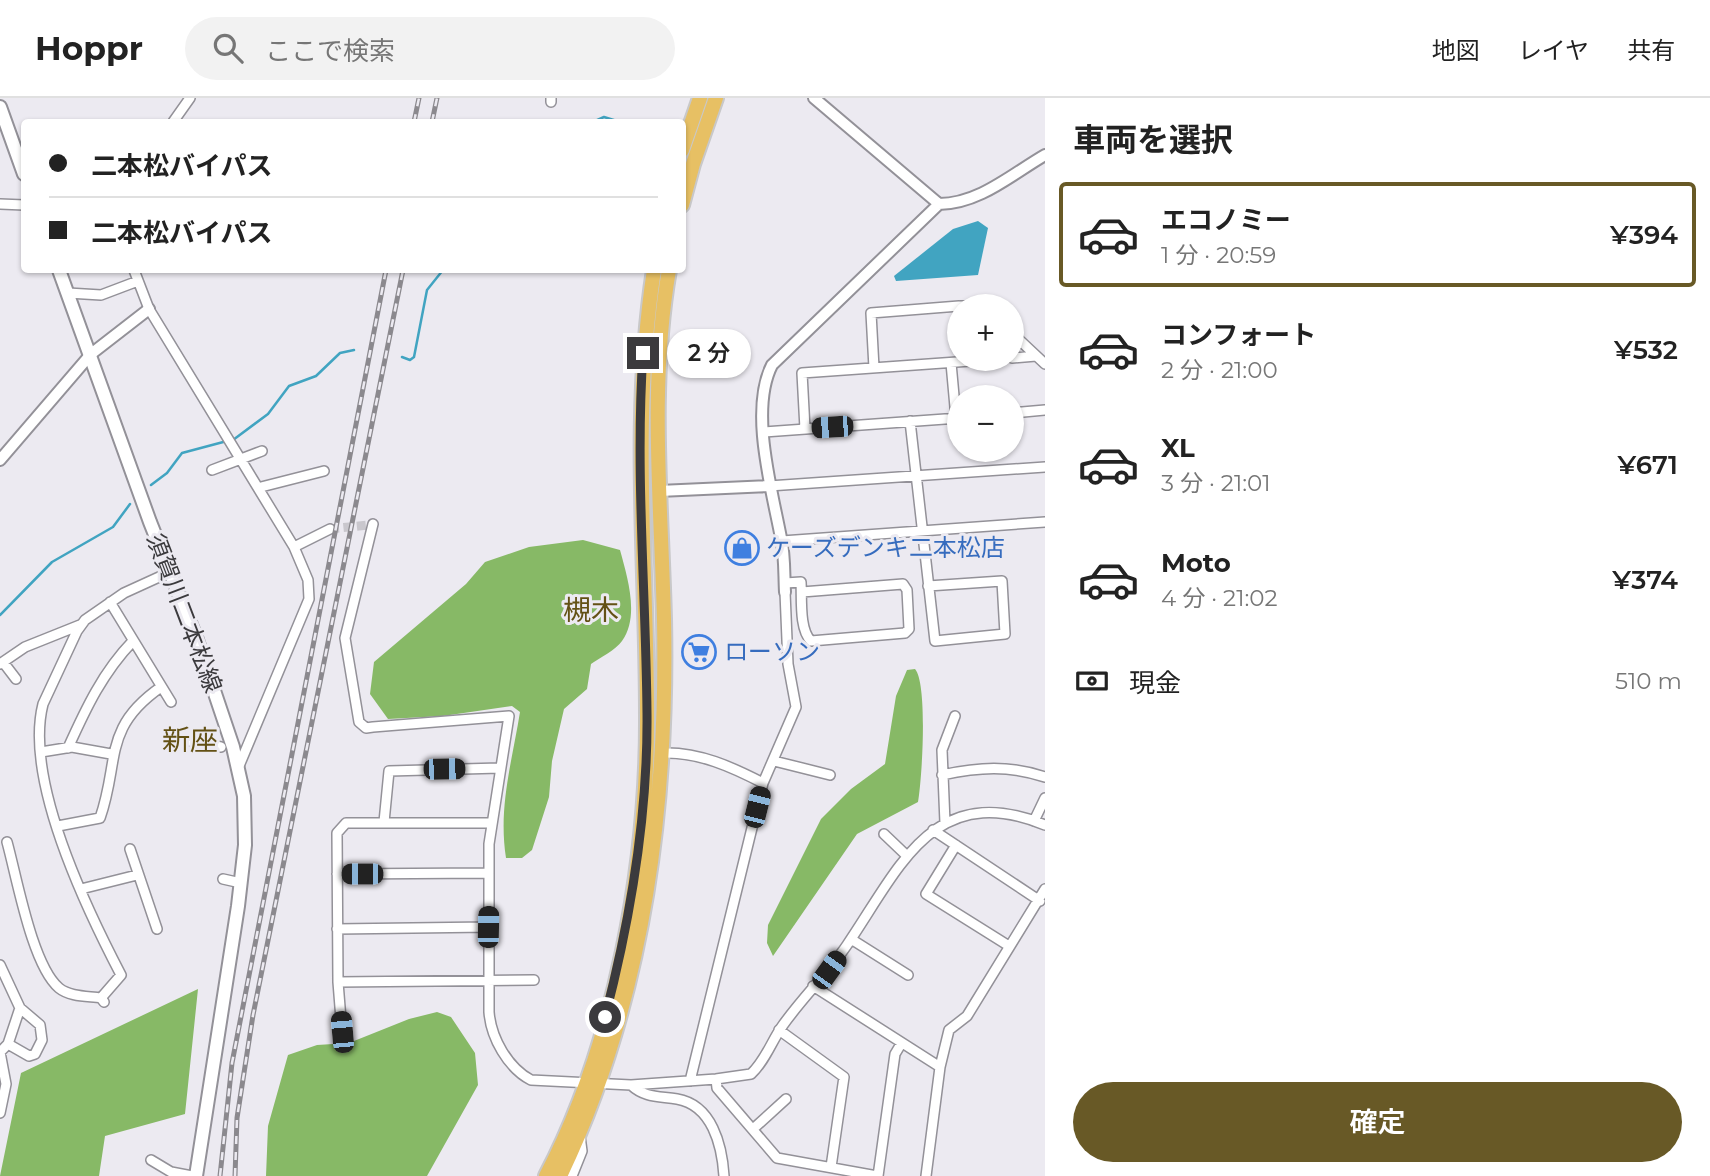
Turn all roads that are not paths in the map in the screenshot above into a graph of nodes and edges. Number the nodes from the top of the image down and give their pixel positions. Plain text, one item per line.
1 (190, 98) edge
2 (700, 98) edge
3 (716, 98) edge
4 (814, 98) edge
5 (0, 107) edge
6 (175, 119) edge
7 (686, 138) edge
8 (1045, 155) edge
9 (21, 166) edge
10 (686, 189) edge
11 (0, 204) edge
12 (939, 204) junction
13 (21, 205) edge
14 (60, 273) edge
15 (135, 273) edge
16 (654, 273) edge
17 (669, 273) edge
18 (138, 281) junction
19 (68, 293) junction
20 (947, 307) edge
21 (149, 309) junction
22 (1024, 344) edge
23 (91, 354) junction
24 (1036, 356) junction
25 (1024, 357) edge
26 (947, 363) edge
27 (1045, 364) edge
28 (874, 368) junction
29 (1045, 410) edge
30 (1024, 412) edge
31 (947, 419) edge
32 (910, 421) junction
33 (805, 429) junction
34 (764, 432) junction
35 (262, 451) dead end
36 (242, 457) junction
37 (0, 460) edge
38 (1045, 467) edge
39 (212, 470) dead end
40 (324, 471) dead end
41 (915, 477) junction
42 (769, 486) junction
43 (261, 487) junction
44 (659, 491) junction
45 (1045, 522) edge
46 (373, 524) dead end
47 (330, 529) tunnel mouth
48 (920, 531) junction
49 (782, 541) junction
50 (294, 547) junction
51 (170, 572) junction
52 (928, 586) junction
53 (785, 588) junction
54 (802, 592) junction
55 (110, 602) junction
56 (81, 625) junction
57 (133, 641) junction
58 (1, 663) edge
59 (16, 679) dead end
60 (161, 687) junction
61 (171, 702) dead end
62 (955, 716) dead end
63 (174, 738) dead end
64 (221, 747) dead end
65 (68, 748) junction
66 (41, 752) junction
67 (664, 753) junction
68 (111, 754) junction
69 (774, 761) junction
70 (239, 766) junction
71 (500, 768) junction
72 (830, 775) dead end
73 (943, 775) junction
74 (1045, 777) edge
75 (763, 783) junction
76 (1045, 798) edge
77 (1034, 821) junction
78 (384, 822) junction
79 (491, 823) junction
80 (945, 823) junction
81 (1045, 825) edge
82 (58, 826) junction
83 (933, 830) junction
84 (884, 834) dead end
85 (956, 845) junction
86 (5, 848) edge
87 (130, 849) dead end
88 (906, 855) junction
89 (489, 873) junction
90 (337, 874) junction
91 (137, 875) junction
92 (223, 879) dead end
93 (241, 883) junction
94 (81, 889) junction
95 (1045, 889) edge
96 (1041, 901) junction
97 (488, 927) junction
98 (157, 929) dead end
99 (337, 929) junction
100 (851, 939) junction
101 (1009, 946) junction
102 (0, 965) edge
103 (908, 975) dead end
104 (489, 979) junction
105 (534, 980) dead end
106 (338, 982) junction
107 (813, 986) junction
108 (20, 1008) junction
109 (779, 1030) junction
110 (342, 1032) dead end
111 (8, 1044) junction
112 (901, 1044) junction
113 (940, 1067) junction
114 (716, 1079) junction
115 (690, 1081) junction
116 (592, 1085) junction
117 (631, 1085) junction
118 (786, 1099) dead end
119 (0, 1113) edge
120 (753, 1129) junction
121 (579, 1131) junction
122 (151, 1160) dead end
123 (831, 1167) junction
124 (194, 1176) edge
125 (546, 1176) edge
126 (560, 1176) edge
127 (572, 1176) edge
128 (724, 1176) edge
129 (877, 1176) edge
130 (926, 1176) edge

1 - 6 street
2 - 7 highway
3 - 10 highway
4 - 12 street
5 - 9 main road
8 - 12 street
11 - 13 street
12 - 34 street
14 - 19 main road, 須賀川二本松線
15 - 18 street
16 - 116 highway
17 - 44 highway
18 - 19 street
18 - 21 street
19 - 23 main road, 須賀川二本松線
20 - 28 street
21 - 23 street
21 - 36 street
22 - 24 street
23 - 37 street
23 - 51 main road, 須賀川二本松線
24 - 25 street
24 - 27 street
26 - 28 street
28 - 33 street
29 - 30 street
31 - 32 street
32 - 33 street
32 - 41 street
33 - 34 street
34 - 42 street
35 - 36 street
36 - 39 street
36 - 43 street
38 - 41 street
40 - 43 street
41 - 42 street
41 - 48 street
42 - 44 street
42 - 49 street
43 - 50 street
44 - 67 highway
45 - 48 street
46 - 71 street
47 - 50 street
48 - 49 street
48 - 52 street
49 - 53 street
50 - 70 street
51 - 55 street
51 - 70 main road, 須賀川二本松線
52 - 52 street
53 - 54 street
53 - 69 street
54 - 54 street
55 - 56 street
55 - 57 street
56 - 58 street
56 - 66 street
57 - 60 street
57 - 65 street
58 - 59 street
60 - 61 street
60 - 68 street
62 - 73 street
63 - 64 street
65 - 66 street
65 - 68 street
66 - 82 street
67 - 75 street
67 - 116 highway
68 - 82 street
69 - 72 street
69 - 75 street
70 - 93 main road, 須賀川二本松線
71 - 78 street
71 - 79 street
73 - 74 street
73 - 80 street
75 - 115 street
76 - 77 street
77 - 80 street
77 - 81 street
78 - 79 street
78 - 90 street
79 - 89 street
80 - 83 street
82 - 94 street
83 - 85 street
83 - 88 street
84 - 88 street
85 - 96 street
85 - 101 street
86 - 94 street
87 - 91 street
88 - 100 street
89 - 90 street
89 - 97 street
90 - 99 street
91 - 94 street
91 - 98 street
92 - 93 street
93 - 124 main road, 須賀川二本松線
95 - 96 street
96 - 101 street
97 - 99 street
97 - 104 street
99 - 106 street
100 - 103 street
100 - 107 street
101 - 113 street
102 - 108 street
104 - 105 street
104 - 106 street
104 - 116 street
106 - 110 street
107 - 109 street
107 - 112 street
108 - 111 street
108 - 111 street
109 - 114 street
109 - 123 street
111 - 119 street
112 - 113 street
112 - 129 street
113 - 130 street
114 - 115 street
114 - 120 street
115 - 117 street
116 - 117 street
116 - 121 highway
116 - 125 highway
117 - 128 street
118 - 120 street
120 - 123 street
121 - 126 highway
121 - 127 street
122 - 124 street
123 - 129 street

